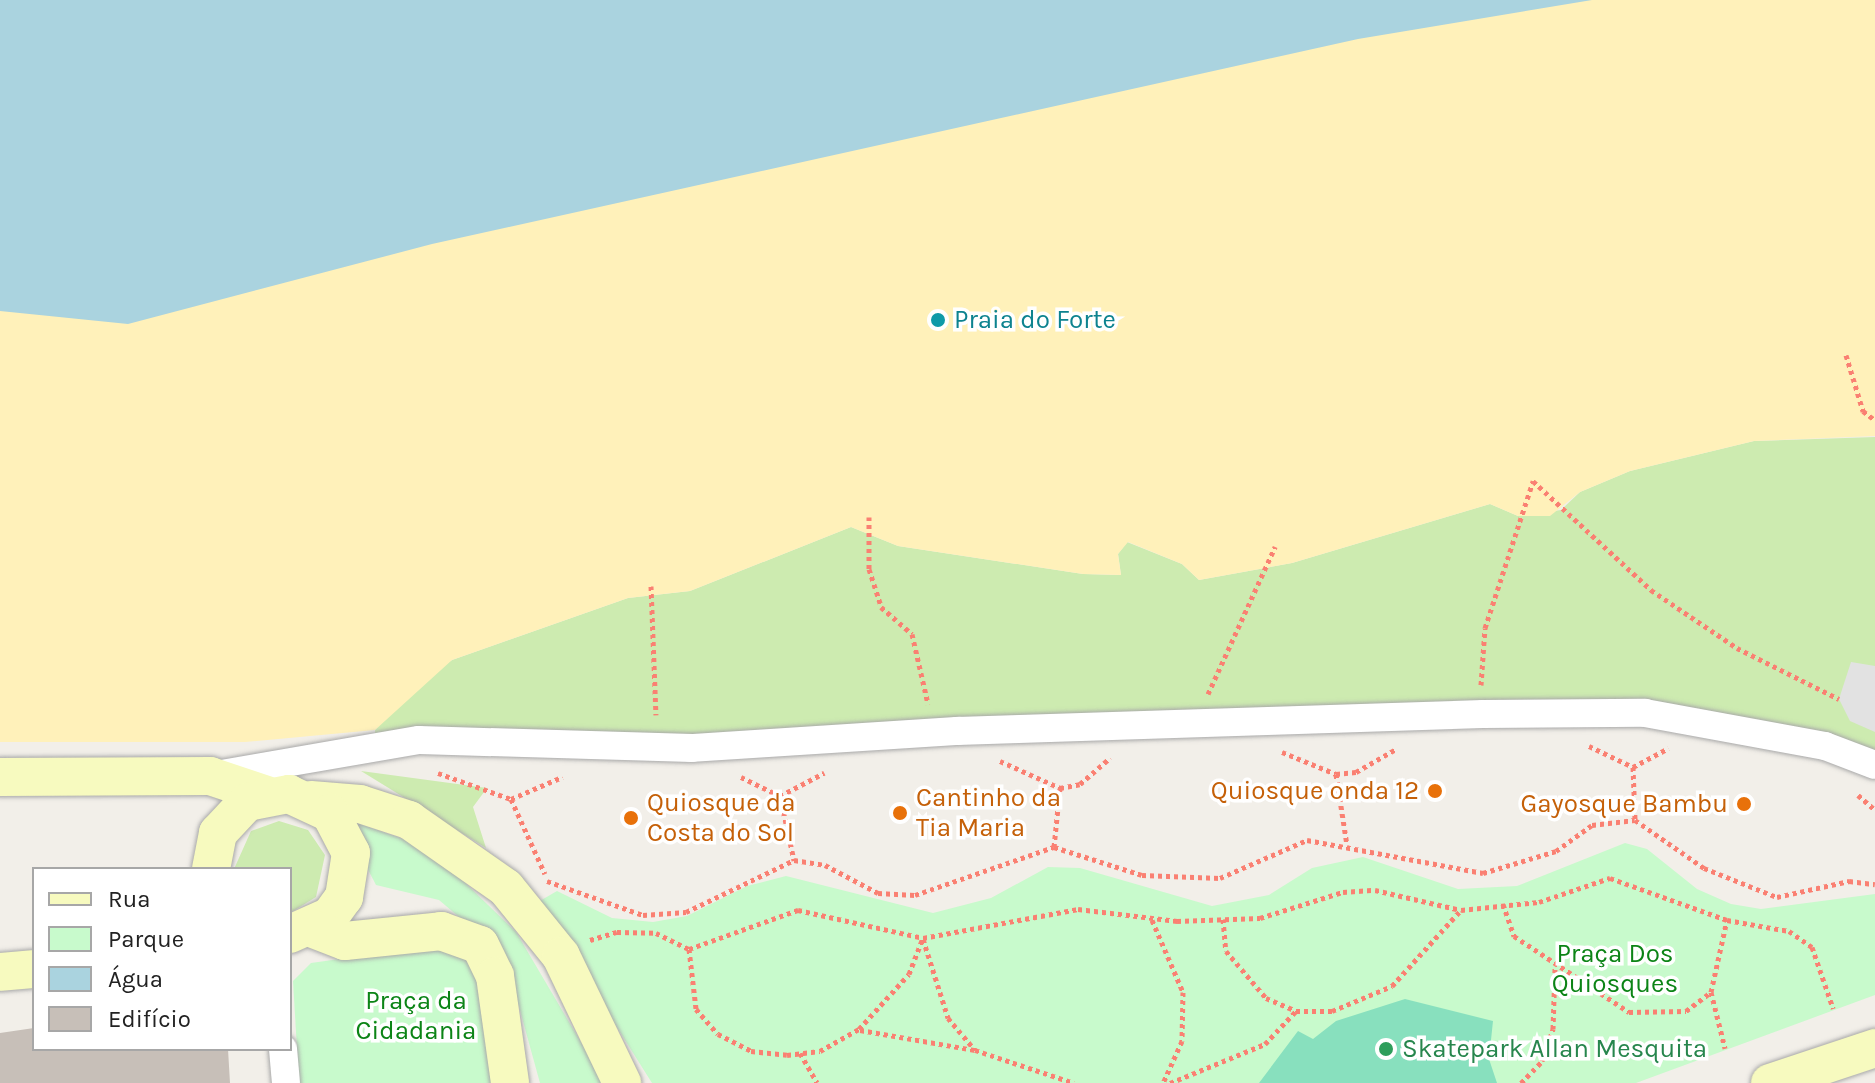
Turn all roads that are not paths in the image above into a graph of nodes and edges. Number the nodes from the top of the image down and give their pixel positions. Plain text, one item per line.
1 (1875, 765) edge
2 (210, 776) junction
3 (0, 777) edge
4 (267, 795) junction
5 (311, 800) junction
6 (211, 867) edge
7 (300, 931) edge
8 (32, 969) edge
9 (0, 972) edge
10 (1875, 1048) edge
11 (283, 1051) edge
12 (286, 1083) edge
13 (510, 1083) edge
14 (622, 1083) edge
15 (1770, 1083) edge

1 - 2 street
2 - 3 main road
2 - 4 main road
4 - 5 main road
4 - 6 main road
5 - 7 main road
5 - 14 main road
7 - 13 main road
8 - 9 main road
10 - 15 main road
11 - 12 street

